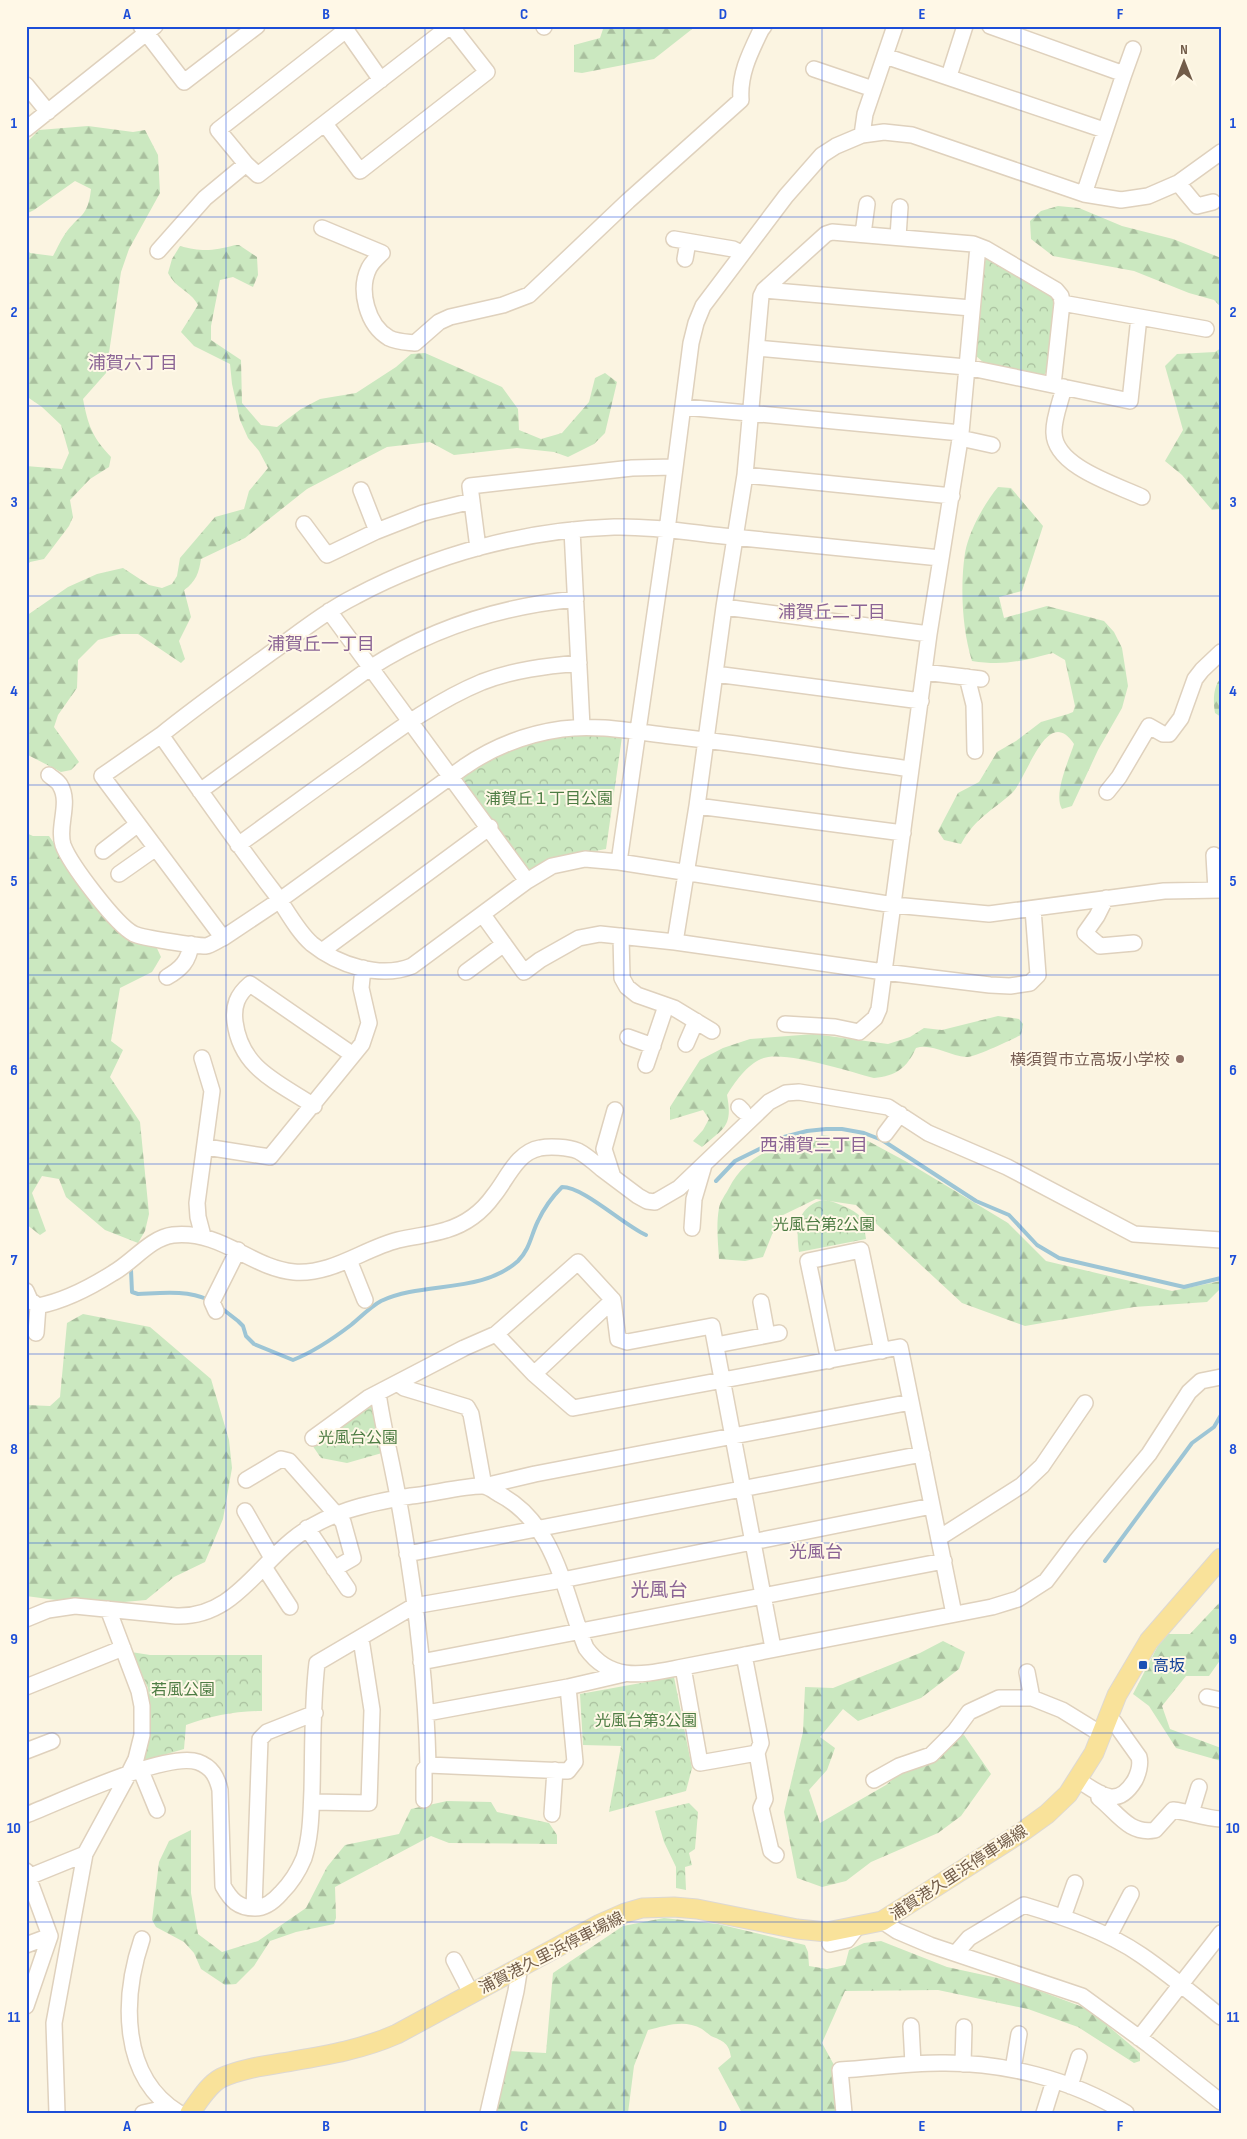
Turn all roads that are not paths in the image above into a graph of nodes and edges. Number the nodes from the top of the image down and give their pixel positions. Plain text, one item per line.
1 (256, 26) edge
2 (450, 26) edge
3 (764, 26) edge
4 (895, 26) edge
5 (965, 26) edge
6 (990, 26) edge
7 (346, 28) edge
8 (147, 29) edge
9 (1133, 49) dead end
10 (885, 56) junction
11 (814, 69) dead end
12 (1124, 74) junction
13 (949, 76) junction
14 (381, 80) junction
15 (26, 85) edge
16 (873, 89) junction
17 (48, 112) junction
18 (325, 124) junction
19 (26, 129) edge
20 (1104, 130) junction
21 (862, 135) junction
22 (1221, 152) edge
23 (246, 164) junction
24 (1178, 183) junction
25 (1084, 194) junction
26 (1212, 202) dead end
27 (867, 204) dead end
28 (900, 207) dead end
29 (322, 228) dead end
30 (864, 234) junction
31 (898, 237) junction
32 (978, 246) junction
33 (158, 251) dead end
34 (741, 253) junction
35 (685, 259) dead end
36 (764, 290) junction
37 (1062, 302) junction
38 (971, 308) junction
39 (1139, 317) junction
40 (1206, 329) dead end
41 (757, 348) junction
42 (966, 367) junction
43 (1058, 386) junction
44 (684, 407) junction
45 (751, 414) junction
46 (960, 436) junction
47 (992, 445) dead end
48 (674, 467) junction
49 (745, 475) junction
50 (360, 490) dead end
51 (952, 496) junction
52 (1142, 497) dead end
53 (472, 501) junction
54 (304, 524) dead end
55 (572, 530) junction
56 (667, 530) junction
57 (377, 531) junction
58 (736, 537) junction
59 (478, 548) junction
60 (940, 558) junction
61 (576, 599) junction
62 (724, 607) junction
63 (329, 611) junction
64 (929, 634) junction
65 (1221, 652) edge
66 (579, 663) junction
67 (370, 668) junction
68 (924, 672) junction
69 (715, 674) junction
70 (920, 701) junction
71 (410, 721) junction
72 (582, 727) junction
73 (636, 732) junction
74 (161, 735) junction
75 (706, 740) junction
76 (974, 751) dead end
77 (911, 769) junction
78 (49, 774) dead end
79 (451, 776) junction
80 (200, 791) junction
81 (1108, 792) dead end
82 (697, 806) junction
83 (138, 824) junction
84 (490, 827) junction
85 (903, 833) junction
86 (238, 845) junction
87 (156, 848) junction
88 (103, 851) dead end
89 (1214, 855) dead end
90 (619, 862) junction
91 (686, 873) junction
92 (119, 874) dead end
93 (527, 880) junction
94 (1218, 890) edge
95 (1106, 898) junction
96 (280, 900) junction
97 (894, 905) junction
98 (1033, 909) junction
99 (483, 915) junction
100 (621, 936) junction
101 (223, 938) junction
102 (675, 942) junction
103 (1134, 943) dead end
104 (191, 944) junction
105 (504, 944) junction
106 (322, 951) junction
107 (363, 968) junction
108 (466, 972) dead end
109 (884, 972) junction
110 (167, 977) dead end
111 (666, 1006) junction
112 (696, 1020) junction
113 (785, 1024) dead end
114 (712, 1031) dead end
115 (628, 1037) dead end
116 (686, 1044) dead end
117 (652, 1046) junction
118 (353, 1055) junction
119 (202, 1058) dead end
120 (646, 1065) dead end
121 (314, 1106) junction
122 (614, 1110) dead end
123 (900, 1114) junction
124 (885, 1134) dead end
125 (206, 1147) junction
126 (704, 1165) junction
127 (613, 1178) junction
128 (692, 1228) dead end
129 (203, 1236) junction
130 (1221, 1240) edge
131 (238, 1250) junction
132 (349, 1260) junction
133 (26, 1291) edge
134 (365, 1300) dead end
135 (612, 1300) junction
136 (761, 1302) dead end
137 (38, 1306) junction
138 (216, 1311) dead end
139 (36, 1333) dead end
140 (496, 1334) junction
141 (716, 1345) junction
142 (882, 1351) junction
143 (828, 1361) junction
144 (534, 1374) junction
145 (1221, 1377) edge
146 (723, 1381) junction
147 (397, 1383) junction
148 (378, 1393) junction
149 (911, 1402) junction
150 (1085, 1403) dead end
151 (733, 1435) junction
152 (313, 1438) dead end
153 (922, 1454) junction
154 (246, 1480) dead end
155 (484, 1486) junction
156 (743, 1489) junction
157 (398, 1498) junction
158 (932, 1506) junction
159 (245, 1511) dead end
160 (336, 1513) junction
161 (307, 1528) junction
162 (539, 1528) junction
163 (940, 1538) junction
164 (753, 1541) junction
165 (406, 1554) junction
166 (1221, 1558) edge
167 (944, 1561) junction
168 (268, 1562) junction
169 (334, 1569) junction
170 (562, 1580) junction
171 (348, 1589) dead end
172 (764, 1595) junction
173 (414, 1606) junction
174 (290, 1607) dead end
175 (108, 1609) junction
176 (954, 1614) junction
177 (26, 1619) edge
178 (579, 1630) junction
179 (361, 1639) junction
180 (124, 1648) junction
181 (773, 1648) junction
182 (744, 1655) junction
183 (420, 1662) junction
184 (683, 1667) junction
185 (1027, 1672) dead end
186 (624, 1674) junction
187 (26, 1687) edge
188 (568, 1687) junction
189 (1032, 1698) junction
190 (315, 1713) junction
191 (427, 1713) junction
192 (1104, 1726) junction
193 (52, 1741) dead end
194 (26, 1751) edge
195 (757, 1753) junction
196 (428, 1765) junction
197 (555, 1770) junction
198 (135, 1773) junction
199 (874, 1780) dead end
200 (1078, 1780) junction
201 (1199, 1787) dead end
202 (1100, 1793) junction
203 (424, 1800) dead end
204 (312, 1802) junction
205 (157, 1810) dead end
206 (1190, 1812) junction
207 (552, 1814) dead end
208 (26, 1816) edge
209 (1221, 1819) edge
210 (85, 1854) junction
211 (776, 1856) dead end
212 (27, 1875) edge
213 (1075, 1883) dead end
214 (1131, 1894) dead end
215 (254, 1908) junction
216 (1064, 1917) junction
217 (882, 1921) junction
218 (858, 1926) junction
219 (1221, 1933) edge
220 (50, 1936) junction
221 (1109, 1936) junction
222 (142, 1939) dead end
223 (830, 1944) dead end
224 (26, 1945) edge
225 (956, 1954) junction
226 (454, 1960) dead end
227 (520, 1966) junction
228 (1181, 1985) junction
229 (471, 1993) junction
230 (26, 2006) edge
231 (1221, 2017) edge
232 (911, 2026) dead end
233 (964, 2027) dead end
234 (1019, 2034) dead end
235 (1139, 2038) junction
236 (1079, 2057) dead end
237 (913, 2064) junction
238 (963, 2064) junction
239 (1013, 2069) junction
240 (1054, 2081) junction
241 (1070, 2086) junction
242 (1221, 2102) edge
243 (174, 2110) edge
244 (57, 2113) edge
245 (143, 2113) edge
246 (190, 2113) edge
247 (488, 2113) edge
248 (844, 2113) edge
249 (1044, 2113) edge
250 (1126, 2113) edge

1 - 8 street
2 - 14 street
2 - 18 street
3 - 29 street
4 - 10 street
5 - 13 street
6 - 12 street
7 - 14 street
7 - 23 street
8 - 17 street
9 - 12 street
10 - 13 street
10 - 16 street
11 - 16 street
12 - 20 street
13 - 20 street
14 - 18 street
15 - 17 street
16 - 21 street
17 - 19 street
18 - 23 street
20 - 25 street
21 - 25 street
21 - 34 street
22 - 24 street
23 - 33 street
24 - 25 street
24 - 26 street
27 - 30 street
28 - 31 street
30 - 31 street
30 - 36 street
31 - 32 street
32 - 37 street
32 - 38 street
34 - 35 street
34 - 44 street
36 - 38 street
36 - 41 street
37 - 39 street
37 - 43 street
38 - 42 street
39 - 40 street
39 - 43 street
41 - 42 street
41 - 45 street
42 - 43 street
42 - 46 street
43 - 52 street
44 - 45 street
44 - 48 street
45 - 46 street
45 - 49 street
46 - 47 street
46 - 51 street
48 - 53 street
48 - 56 street
49 - 51 street
49 - 58 street
50 - 57 street
51 - 60 street
53 - 57 street
53 - 59 street
54 - 57 street
55 - 56 street
55 - 59 street
55 - 61 street
56 - 58 street
56 - 73 street
58 - 60 street
58 - 62 street
59 - 63 street
60 - 64 street
61 - 66 street
61 - 67 street
62 - 64 street
62 - 69 street
63 - 67 street
63 - 74 street
64 - 68 street
65 - 81 street
66 - 71 street
66 - 72 street
67 - 71 street
67 - 80 street
68 - 70 street
68 - 76 street
69 - 70 street
69 - 75 street
70 - 77 street
71 - 79 street
71 - 86 street
72 - 73 street
72 - 79 street
73 - 75 street
73 - 90 street
74 - 80 street
74 - 83 street
75 - 77 street
75 - 82 street
77 - 85 street
78 - 104 street
79 - 84 street
79 - 96 street
80 - 86 street
82 - 85 street
82 - 91 street
83 - 87 street
83 - 88 street
84 - 93 street
84 - 106 street
85 - 97 street
86 - 96 street
87 - 92 street
87 - 101 street
89 - 94 street
90 - 91 street
90 - 93 street
91 - 97 street
91 - 102 street
93 - 99 street
94 - 95 street
95 - 98 street
95 - 103 street
96 - 101 street
96 - 106 street
97 - 98 street
97 - 109 street
98 - 109 street
99 - 105 street
99 - 107 street
100 - 102 street
100 - 105 street
100 - 111 street
101 - 104 street
102 - 109 street
104 - 110 street
105 - 108 street
106 - 107 street
107 - 118 street
109 - 113 street
111 - 112 street
111 - 117 street
112 - 114 street
112 - 116 street
115 - 117 street
117 - 120 street
118 - 121 street
118 - 121 street
119 - 125 street
121 - 125 street
122 - 127 street
123 - 124 street
123 - 126 street
123 - 130 street
125 - 129 street
126 - 127 street
126 - 128 street
127 - 132 street
129 - 131 street
129 - 137 street
131 - 132 street
131 - 138 street
132 - 134 street
133 - 137 street
135 - 140 street
135 - 141 street
135 - 144 street
136 - 141 street
137 - 139 street
140 - 144 street
140 - 147 street
141 - 146 street
142 - 143 street
142 - 143 street
142 - 149 street
143 - 146 street
144 - 146 street
145 - 176 street
146 - 151 street
147 - 148 street
147 - 155 street
148 - 152 street
148 - 157 street
149 - 151 street
149 - 153 street
150 - 163 street
151 - 155 street
151 - 156 street
153 - 156 street
153 - 158 street
154 - 160 street
155 - 157 street
155 - 162 street
156 - 162 street
156 - 164 street
157 - 160 street
157 - 165 street
158 - 163 street
158 - 164 street
159 - 168 street
160 - 161 street
160 - 169 street
161 - 168 street
161 - 169 street
162 - 165 street
162 - 170 street
163 - 167 street
164 - 170 street
164 - 172 street
165 - 173 street
166 - 192 main road, 浦賀港久里浜停車場線
167 - 172 street
167 - 176 street
168 - 174 street
168 - 175 street
169 - 171 street
170 - 173 street
170 - 178 street
172 - 178 street
172 - 181 street
173 - 179 street
173 - 183 street
175 - 177 street
175 - 180 street
176 - 181 street
178 - 183 street
178 - 186 street
179 - 190 street
179 - 204 street
180 - 187 street
180 - 198 street
181 - 182 street
182 - 184 street
182 - 195 street
183 - 191 street
184 - 186 street
184 - 195 street
185 - 189 street
186 - 188 street
188 - 191 street
188 - 197 street
189 - 192 street
189 - 199 street
190 - 204 street
190 - 215 street
191 - 196 street
192 - 200 main road, 浦賀港久里浜停車場線
192 - 202 street
193 - 194 street
195 - 211 street
196 - 197 street
196 - 203 street
197 - 207 street
198 - 205 street
198 - 208 street
198 - 210 street
198 - 215 street
200 - 202 street
200 - 217 main road, 浦賀港久里浜停車場線
201 - 206 street
202 - 206 street
204 - 215 street
206 - 209 street
210 - 212 street
210 - 244 street
212 - 220 street
213 - 216 street
214 - 221 street
216 - 221 street
216 - 225 street
217 - 218 main road, 浦賀港久里浜停車場線
217 - 225 street
218 - 223 street
218 - 227 main road, 浦賀港久里浜停車場線
219 - 228 street
220 - 224 street
220 - 230 street
221 - 228 street
222 - 243 street
225 - 235 street
226 - 229 street
227 - 229 main road, 浦賀港久里浜停車場線
227 - 247 street
228 - 231 street
228 - 235 street
229 - 246 main road, 浦賀港久里浜停車場線
232 - 237 street
233 - 238 street
234 - 239 street
235 - 242 street
236 - 241 street
237 - 238 street
237 - 248 street
238 - 239 street
239 - 240 street
240 - 241 street
240 - 249 street
241 - 250 street
243 - 245 street

